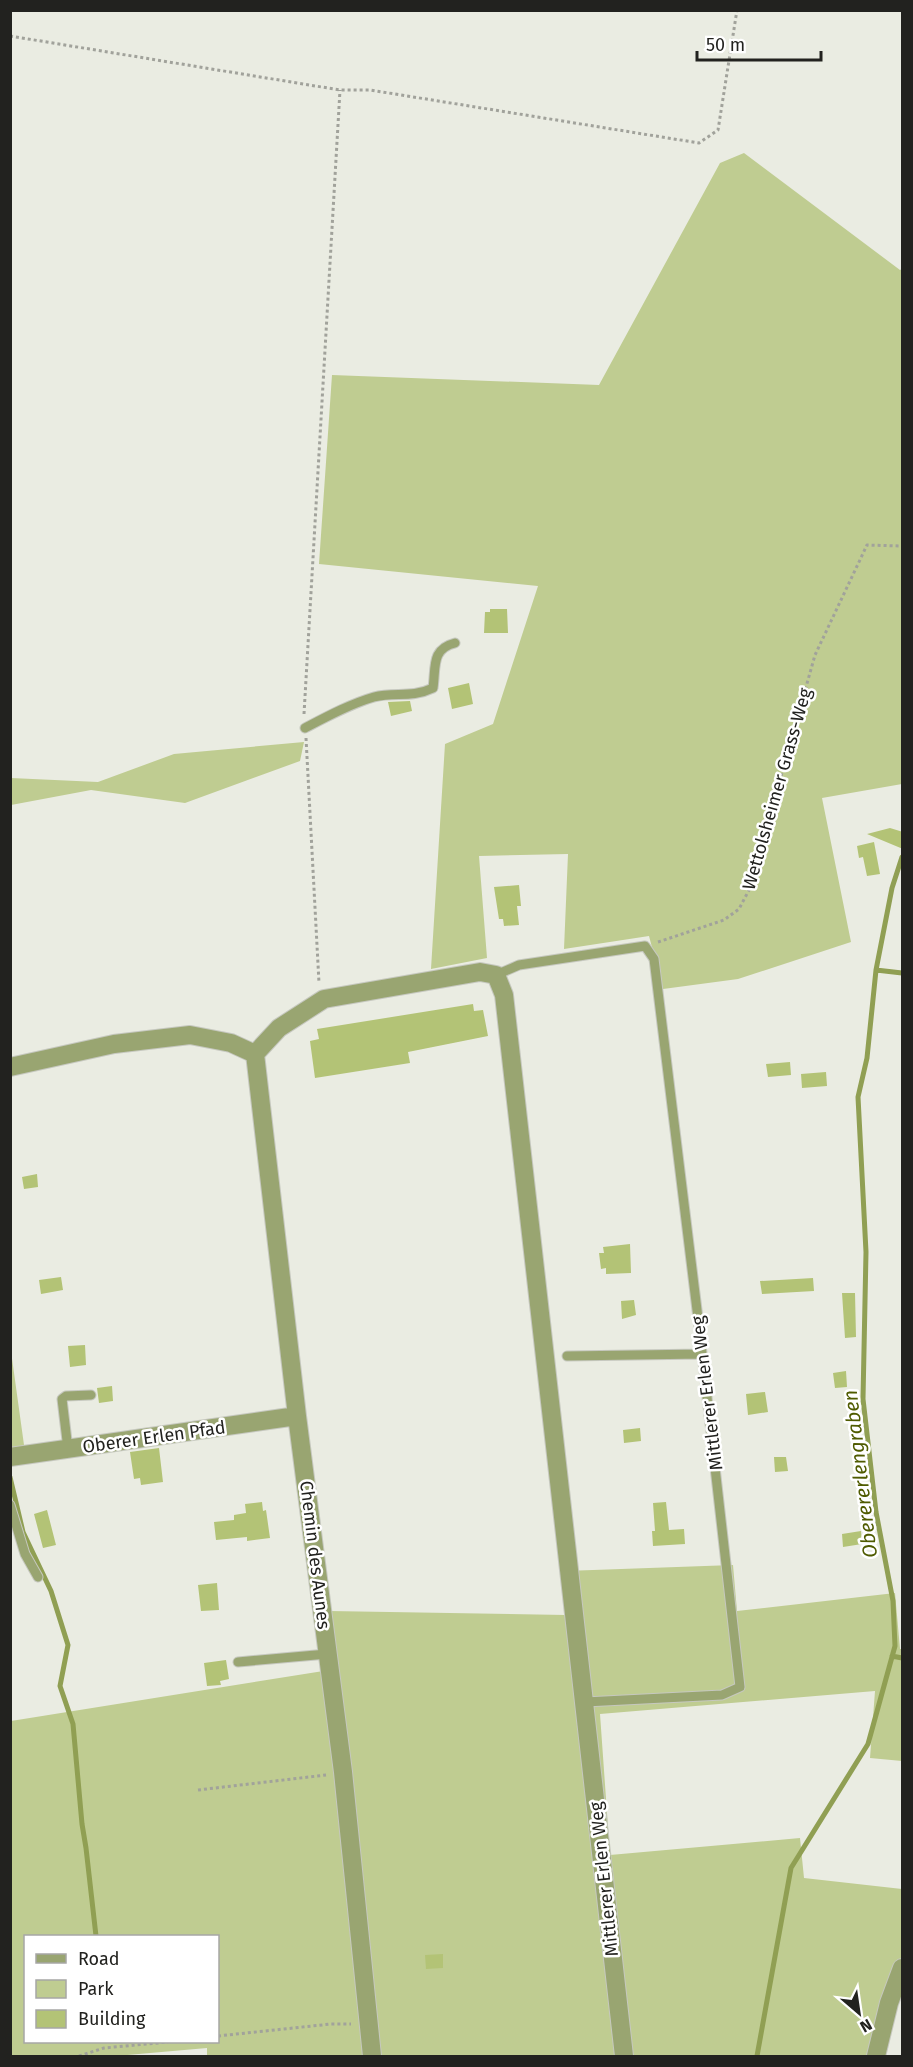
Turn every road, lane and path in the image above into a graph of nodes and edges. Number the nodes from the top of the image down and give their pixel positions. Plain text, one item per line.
1 (737, 10) edge
2 (10, 36) edge
3 (340, 90) junction
4 (903, 546) edge
5 (455, 643) dead end
6 (305, 728) junction
7 (645, 946) junction
8 (496, 975) junction
9 (324, 999) junction
10 (255, 1054) junction
11 (10, 1067) edge
12 (702, 1354) junction
13 (567, 1356) dead end
14 (91, 1395) dead end
15 (297, 1416) junction
16 (68, 1449) junction
17 (10, 1457) edge
18 (10, 1505) edge
19 (38, 1577) dead end
20 (327, 1654) junction
21 (238, 1662) dead end
22 (585, 1702) junction
23 (343, 1772) junction
24 (198, 1790) dead end
25 (903, 1968) edge
26 (368, 2024) junction
27 (219, 2036) edge
28 (157, 2043) edge
29 (79, 2056) edge
30 (372, 2056) edge
31 (624, 2056) edge
32 (876, 2056) edge

1 - 3 path
2 - 3 path
3 - 6 path
4 - 7 path, Wettolsheimer Grass-Weg
5 - 6 lane
6 - 9 path
7 - 8 lane
7 - 12 lane, Mittlerer Erlen Weg
8 - 9 street
8 - 22 street, Mittlerer Erlen Weg
9 - 10 street
10 - 11 street
10 - 15 street, Chemin des Aunes
12 - 13 lane
12 - 22 lane, Mittlerer Erlen Weg
14 - 16 lane
15 - 16 street, Oberer Erlen Pfad
15 - 20 street, Chemin des Aunes
16 - 17 street, Oberer Erlen Pfad
18 - 19 lane
20 - 21 lane
20 - 23 street, Chemin des Aunes
22 - 31 street, Mittlerer Erlen Weg
23 - 24 path
23 - 26 street, Chemin des Aunes
25 - 32 street
26 - 27 path
26 - 30 street, Chemin des Aunes
28 - 29 path

